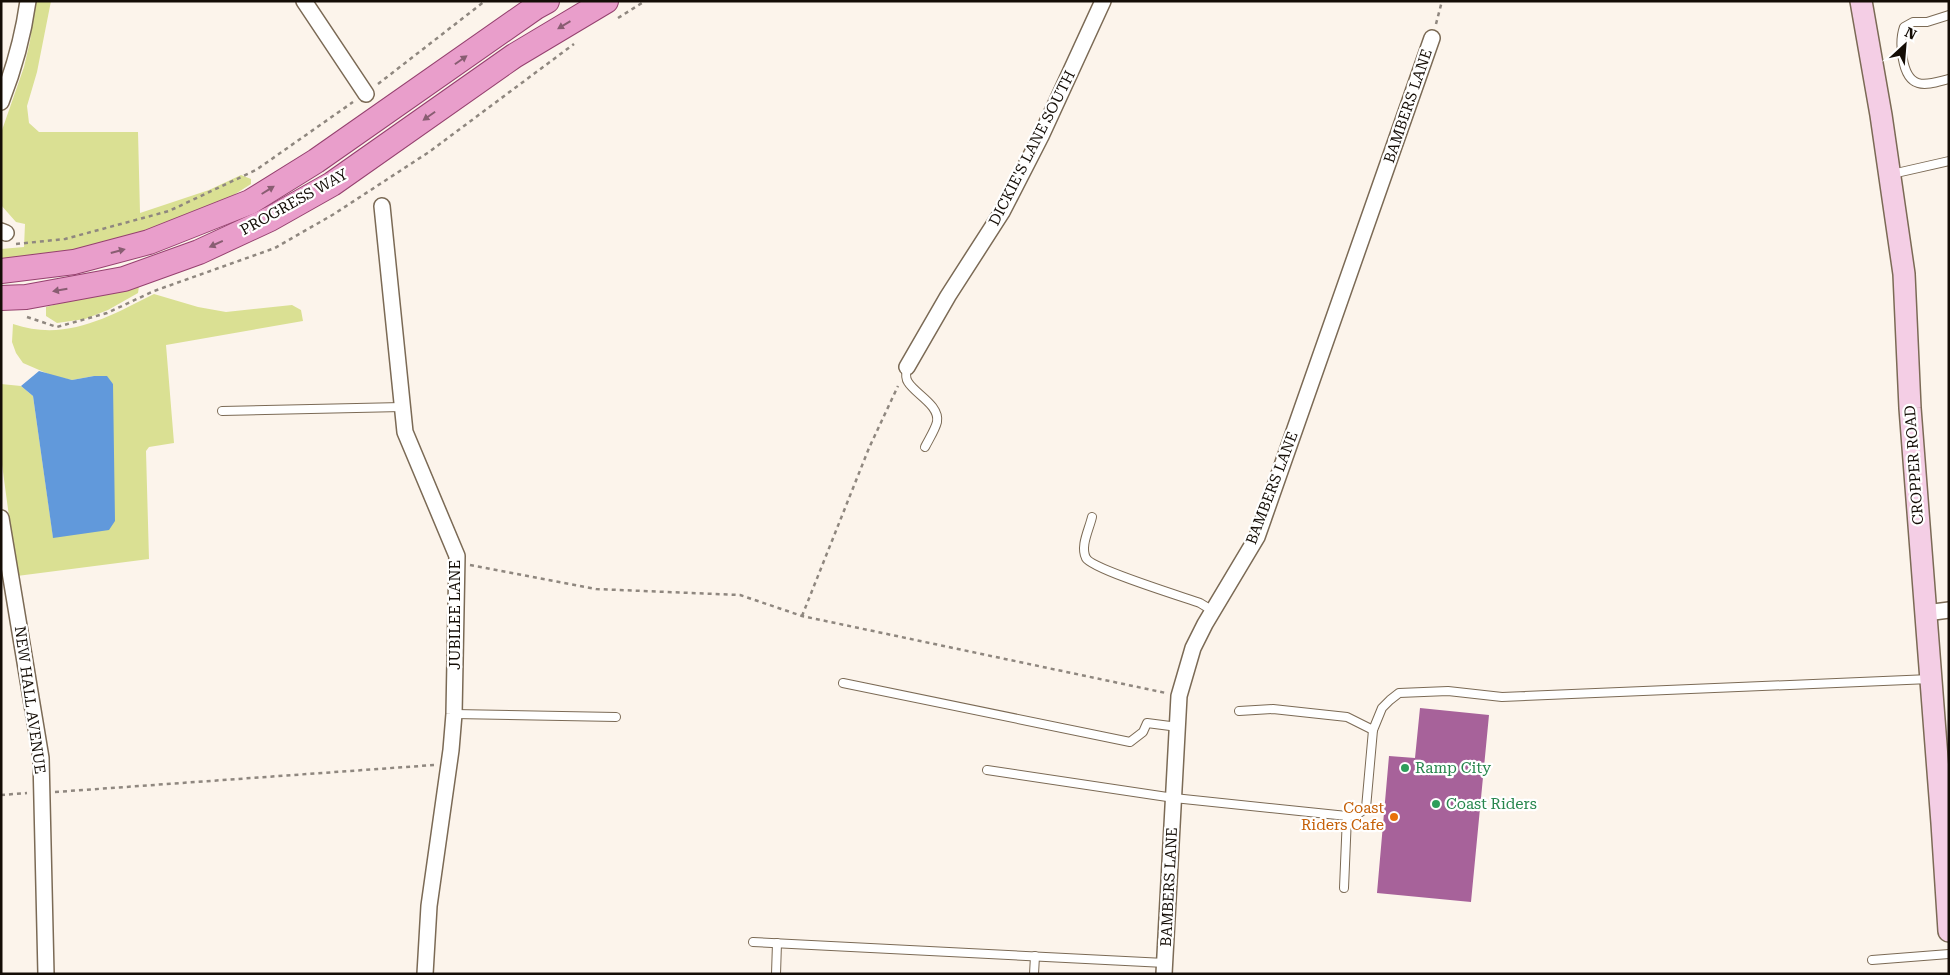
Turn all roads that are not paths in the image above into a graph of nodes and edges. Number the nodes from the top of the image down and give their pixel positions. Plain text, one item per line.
1 (28, 1) edge
2 (304, 1) edge
3 (547, 1) edge
4 (606, 1) edge
5 (1103, 1) edge
6 (1860, 1) edge
7 (1949, 15) edge
8 (1432, 38) road end
9 (1949, 79) edge
10 (366, 94) road end
11 (1, 102) edge
12 (1949, 161) edge
13 (1890, 175) junction
14 (382, 206) dead end
15 (1, 271) edge
16 (1, 298) edge
17 (907, 367) joint
18 (402, 407) junction
19 (222, 412) dead end
20 (926, 447) dead end
21 (1092, 517) dead end
22 (1, 518) edge
23 (1213, 610) junction
24 (1949, 610) edge
25 (1926, 613) junction
26 (1931, 679) junction
27 (843, 683) dead end
28 (1239, 711) dead end
29 (454, 714) junction
30 (616, 717) dead end
31 (1178, 726) junction
32 (1373, 730) junction
33 (987, 770) dead end
34 (1944, 777) edge
35 (1174, 798) junction
36 (1347, 816) junction
37 (1344, 888) dead end
38 (1948, 905) edge
39 (1949, 931) edge
40 (753, 942) dead end
41 (778, 943) junction
42 (1949, 954) edge
43 (1035, 956) junction
44 (1872, 960) dead end
45 (1164, 969) edge
46 (46, 974) edge
47 (425, 974) edge
48 (776, 974) edge
49 (1034, 974) edge

1 - 11 street
2 - 10 street
15 -> 3 main road, PROGRESS WAY
4 -> 16 main road, PROGRESS WAY
5 - 17 street, DICKIE'S LANE SOUTH
6 - 13 street, CROPPER ROAD
7 - 9 lane
8 - 23 street, BAMBERS LANE
12 - 13 lane
13 - 25 street, CROPPER ROAD
14 - 18 street, JUBILEE LANE
17 - 20 lane
18 - 19 lane
18 - 29 street, JUBILEE LANE
21 - 23 lane
22 - 46 street, NEW HALL AVENUE
23 - 31 street, BAMBERS LANE
24 - 25 street
25 - 26 street, CROPPER ROAD
26 - 32 lane
26 - 34 street, CROPPER ROAD
27 - 31 lane
28 - 32 lane
29 - 30 lane
29 - 47 street, JUBILEE LANE
31 - 35 street, BAMBERS LANE
32 - 36 lane
33 - 35 lane
34 - 38 street, CROPPER ROAD
35 - 36 lane
35 - 45 street, BAMBERS LANE
36 - 37 lane
38 - 39 street, CROPPER ROAD
40 - 41 lane
41 - 43 lane
41 - 48 lane
42 - 44 lane
43 - 45 lane
43 - 49 lane

